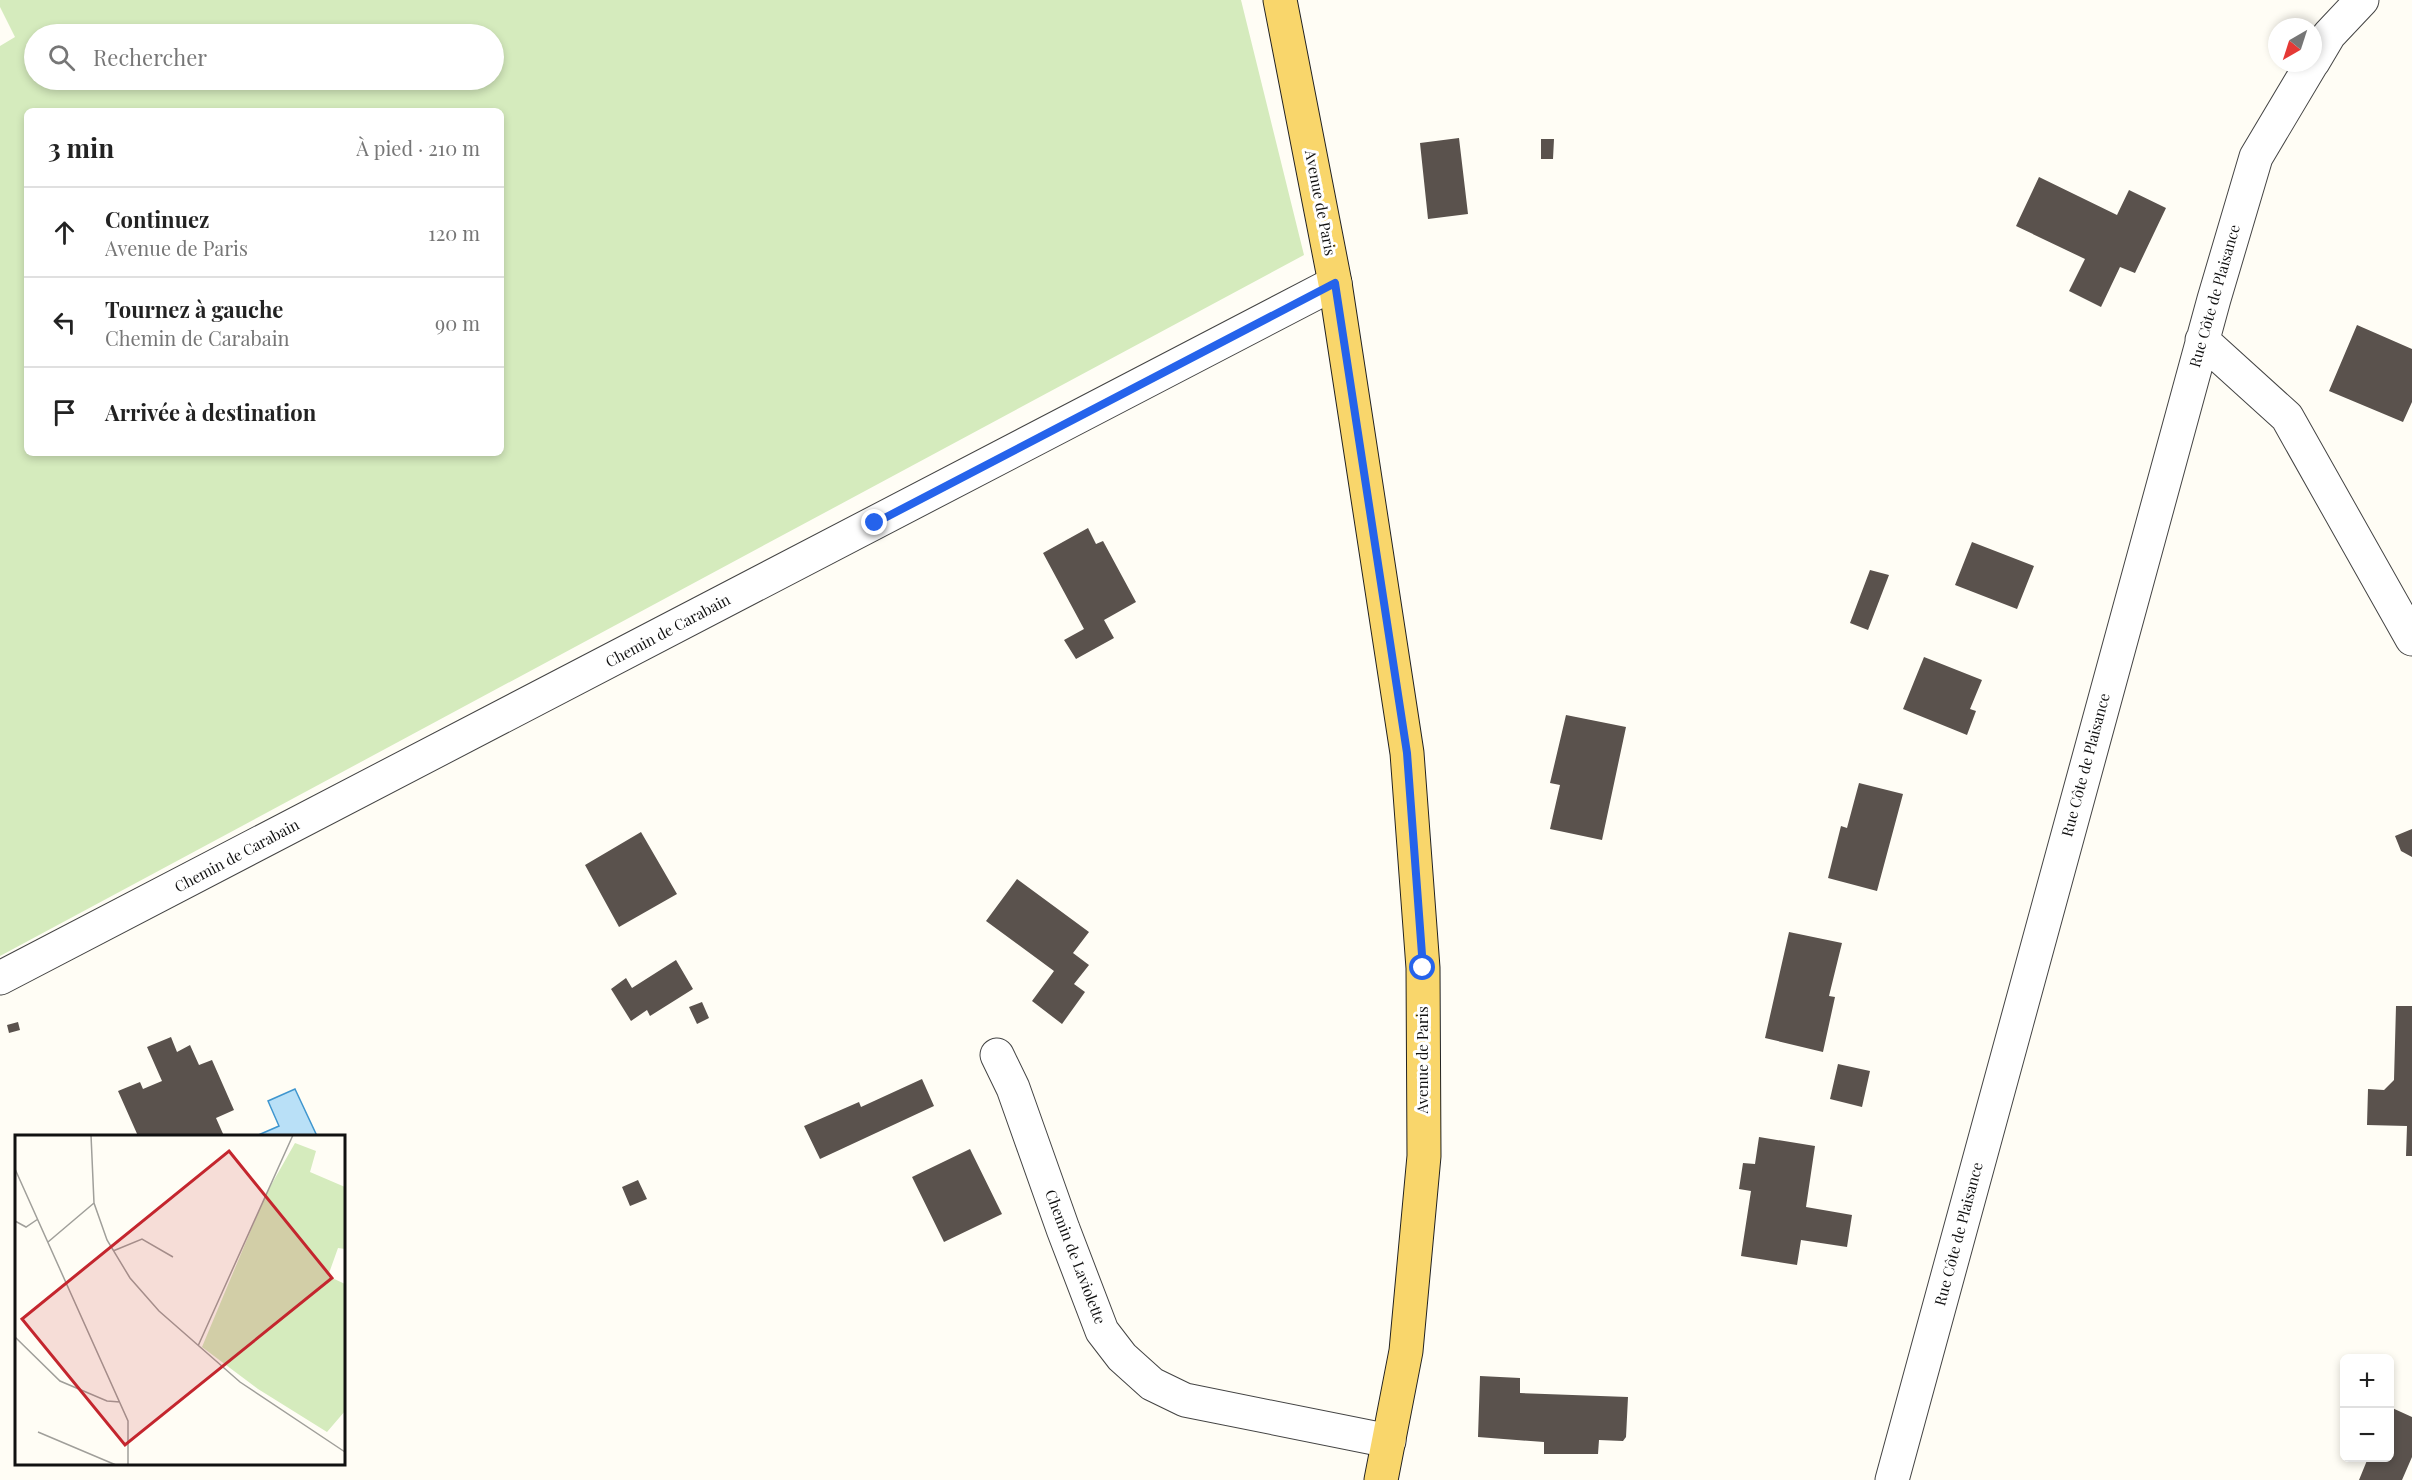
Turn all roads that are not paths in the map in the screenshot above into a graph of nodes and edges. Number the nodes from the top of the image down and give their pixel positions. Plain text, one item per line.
1 (1280, 0) edge
2 (2362, 0) edge
3 (2322, 47) edge
4 (2307, 72) edge
5 (1335, 283) junction
6 (2202, 340) junction
7 (2412, 639) edge
8 (0, 978) edge
9 (997, 1055) dead end
10 (1389, 1441) junction
11 (1381, 1480) edge
12 (1892, 1480) edge

1 - 5 main road, Avenue de Paris
2 - 3 street, Rue Côte de Plaisance
4 - 6 street, Rue Côte de Plaisance
5 - 8 street, Chemin de Carabain
5 - 10 main road, Avenue de Paris
6 - 7 street
6 - 12 street, Rue Côte de Plaisance
9 - 10 street, Chemin de Laviolette
10 - 11 main road, Avenue de Paris

